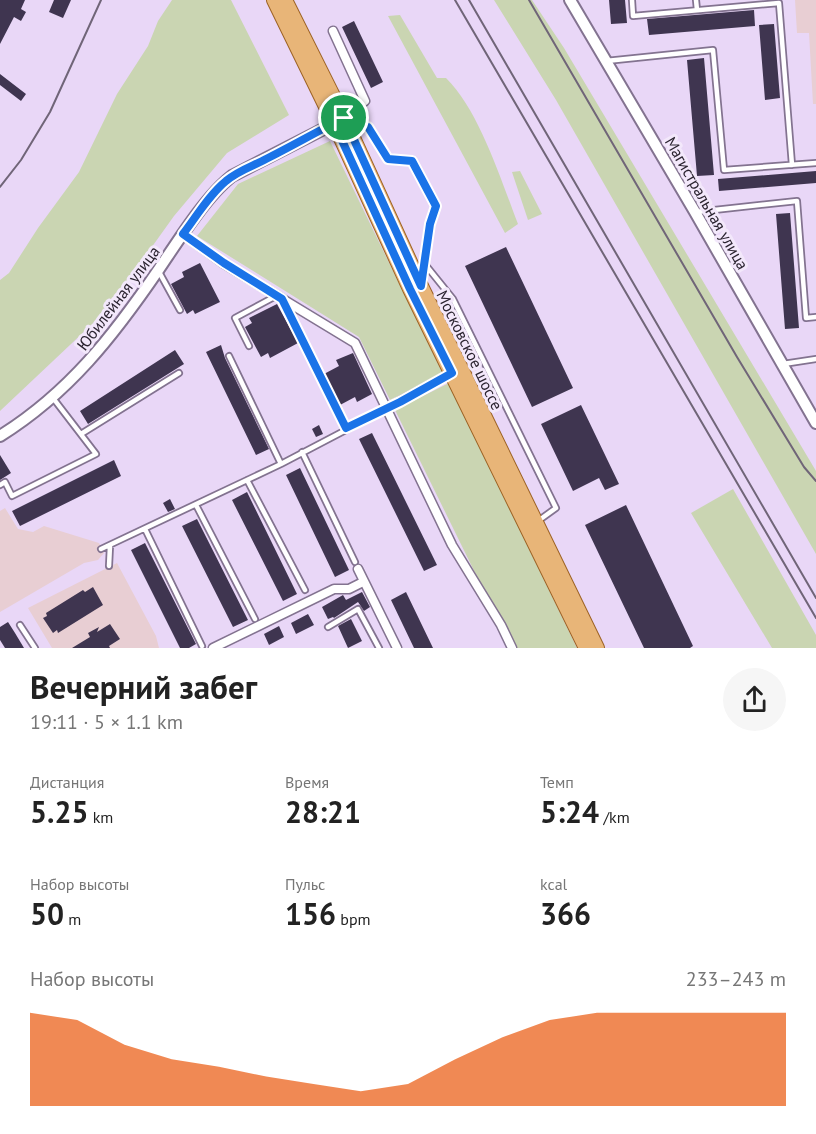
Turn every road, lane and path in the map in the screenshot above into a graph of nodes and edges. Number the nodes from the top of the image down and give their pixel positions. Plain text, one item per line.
1 (274, 0) edge
2 (285, 0) edge
3 (570, 0) edge
4 (632, 0) edge
5 (696, 0) edge
6 (779, 2) edge
7 (697, 10) junction
8 (333, 31) dead end
9 (605, 61) junction
10 (339, 121) junction
11 (816, 164) edge
12 (792, 165) junction
13 (695, 212) junction
14 (183, 234) junction
15 (424, 263) junction
16 (158, 270) junction
17 (421, 286) junction
18 (279, 297) junction
19 (180, 310) dead end
20 (816, 317) edge
21 (249, 346) dead end
22 (229, 356) dead end
23 (816, 359) edge
24 (783, 364) junction
25 (180, 373) dead end
26 (452, 373) junction
27 (53, 398) junction
28 (386, 409) junction
29 (816, 423) edge
30 (346, 428) junction
31 (81, 434) junction
32 (0, 436) edge
33 (302, 452) junction
34 (281, 464) junction
35 (247, 480) junction
36 (0, 485) edge
37 (196, 505) junction
38 (536, 523) junction
39 (145, 529) junction
40 (110, 546) junction
41 (102, 549) dead end
42 (356, 565) joint
43 (109, 566) dead end
44 (363, 582) junction
45 (305, 590) dead end
46 (255, 618) dead end
47 (20, 625) dead end
48 (328, 627) dead end
49 (202, 646) dead end
50 (35, 648) edge
51 (213, 648) edge
52 (380, 648) edge
53 (397, 648) edge
54 (512, 648) edge
55 (586, 648) edge
56 (597, 648) edge

1 - 10 main road, Московское шоссе
2 - 10 main road, Московское шоссе
3 - 9 street, Магистральная улица
4 - 7 lane
5 - 7 lane
6 - 7 lane
6 - 12 lane
8 - 10 street
9 - 12 lane
9 - 13 street, Магистральная улица
10 - 14 street, Юбилейная улица
10 - 15 lane
10 - 17 main road, Московское шоссе
10 - 26 main road, Московское шоссе
11 - 12 lane
13 - 20 lane
13 - 24 street, Магистральная улица
14 - 16 street, Юбилейная улица
14 - 18 street
15 - 17 lane
15 - 38 lane
16 - 19 lane
16 - 27 street, Юбилейная улица
17 - 38 main road, Московское шоссе
18 - 21 lane
18 - 28 street
18 - 30 lane
22 - 34 lane
23 - 24 lane
24 - 29 street, Магистральная улица
25 - 31 lane
26 - 28 street
26 - 55 main road, Московское шоссе
27 - 31 lane
27 - 32 street, Юбилейная улица
28 - 30 lane
28 - 54 street
30 - 33 lane
31 - 36 lane
33 - 34 lane
33 - 42 lane
34 - 35 lane
35 - 37 lane
35 - 45 lane
37 - 39 lane
37 - 46 lane
38 - 56 main road, Московское шоссе
39 - 40 lane
39 - 49 lane
40 - 41 lane
40 - 43 lane
42 - 44 street
44 - 51 street
44 - 53 street
47 - 50 lane
48 - 52 lane

